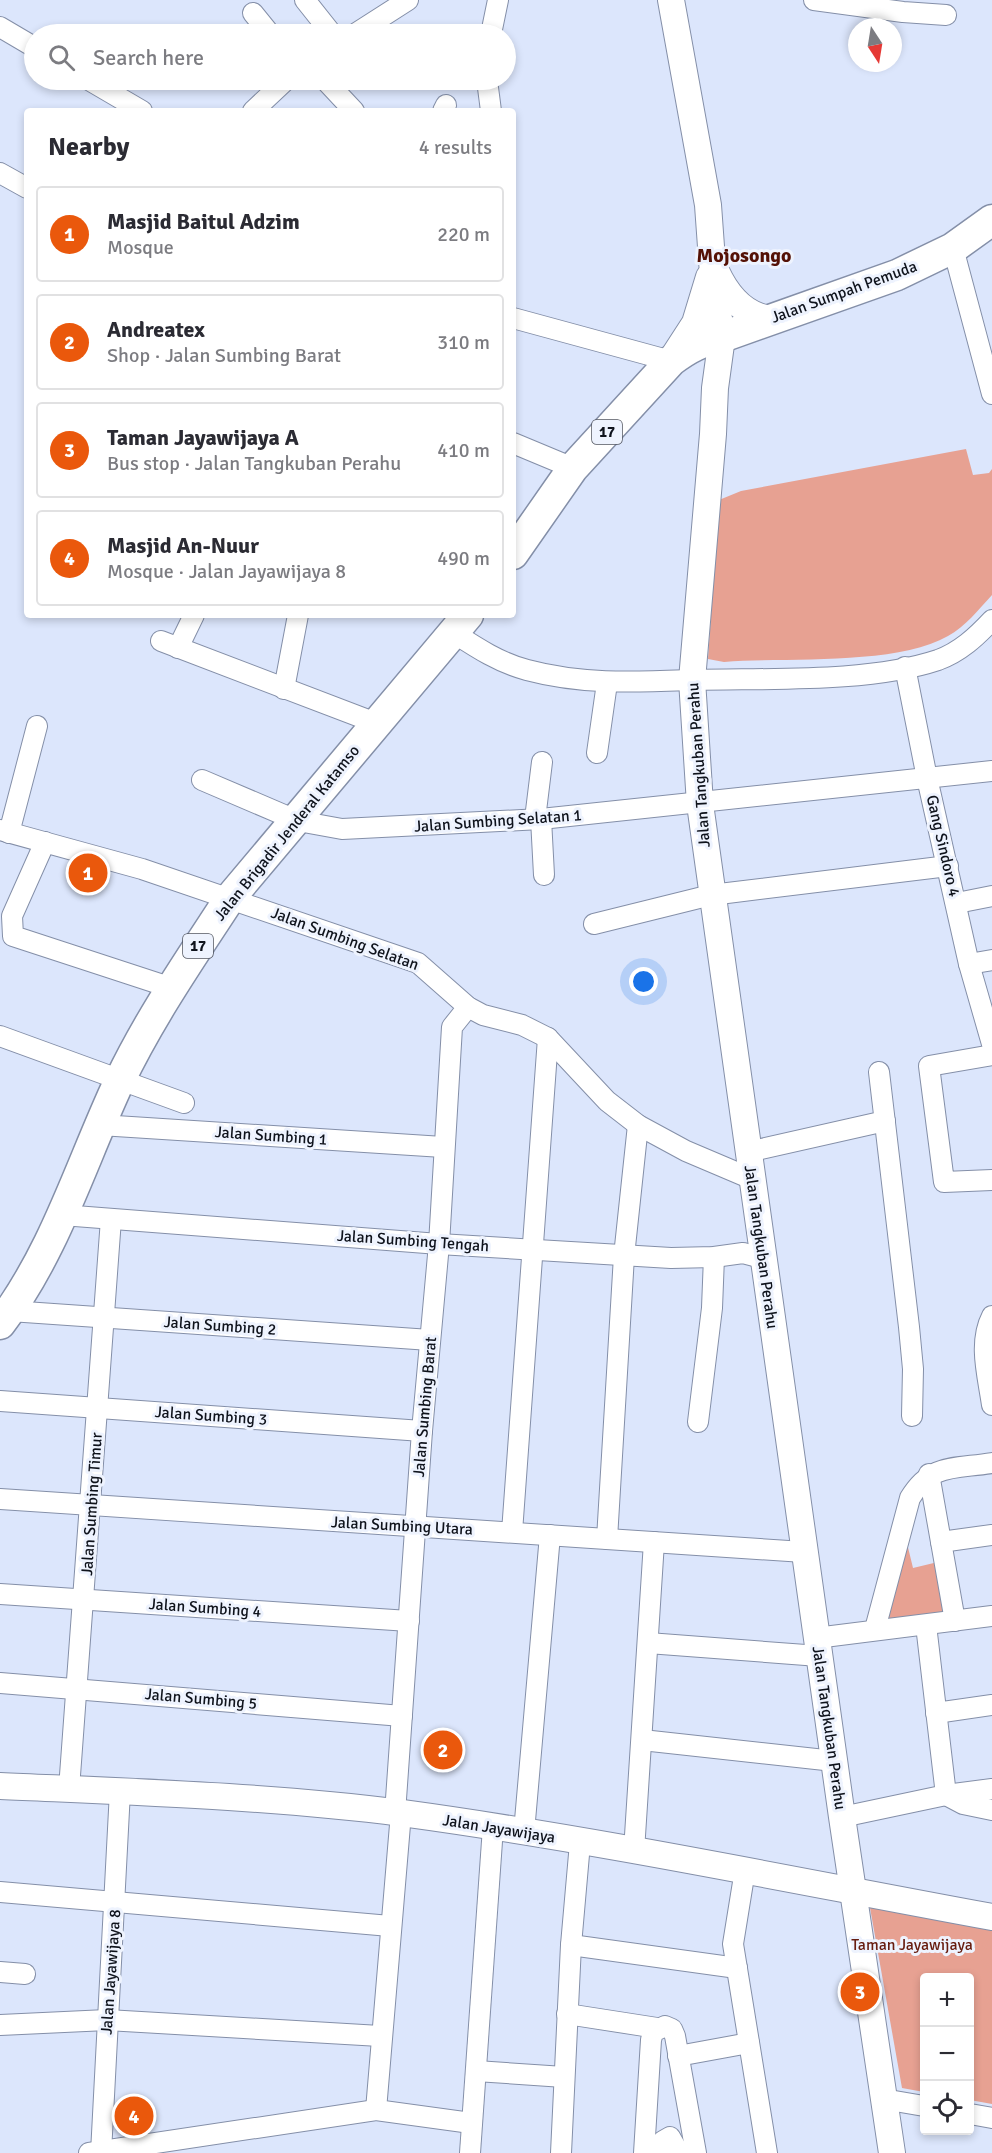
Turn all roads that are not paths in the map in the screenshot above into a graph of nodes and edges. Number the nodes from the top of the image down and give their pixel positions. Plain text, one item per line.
1 (305, 0) edge
2 (408, 0) edge
3 (498, 0) edge
4 (671, 0) edge
5 (814, 0) edge
6 (253, 13) dead end
7 (946, 15) dead end
8 (262, 24) edge
9 (324, 24) edge
10 (371, 24) edge
11 (493, 24) edge
12 (0, 27) edge
13 (24, 41) edge
14 (105, 90) edge
15 (275, 90) edge
16 (335, 90) edge
17 (488, 90) edge
18 (137, 108) edge
19 (256, 108) edge
20 (351, 108) edge
21 (491, 108) edge
22 (0, 173) edge
23 (24, 186) edge
24 (992, 220) edge
25 (953, 248) junction
26 (712, 262) junction
27 (516, 319) edge
28 (771, 319) junction
29 (722, 337) junction
30 (671, 361) junction
31 (992, 394) edge
32 (516, 444) edge
33 (573, 468) junction
34 (516, 550) edge
35 (192, 618) edge
36 (297, 618) edge
37 (992, 620) edge
38 (461, 624) edge
39 (905, 667) junction
40 (692, 680) junction
41 (606, 683) junction
42 (284, 689) junction
43 (376, 723) junction
44 (37, 726) dead end
45 (597, 753) dead end
46 (542, 762) dead end
47 (992, 771) edge
48 (927, 778) junction
49 (202, 780) dead end
50 (700, 804) junction
51 (538, 819) junction
52 (298, 821) junction
53 (4, 831) edge
54 (45, 842) junction
55 (948, 866) junction
56 (544, 875) dead end
57 (711, 895) junction
58 (992, 896) edge
59 (230, 898) junction
60 (957, 903) junction
61 (594, 924) dead end
62 (992, 960) edge
63 (969, 964) junction
64 (172, 988) junction
65 (468, 1006) junction
66 (988, 1024) edge
67 (0, 1036) edge
68 (548, 1038) junction
69 (992, 1044) edge
70 (992, 1056) edge
71 (879, 1072) dead end
72 (120, 1081) junction
73 (184, 1102) dead end
74 (885, 1120) junction
75 (100, 1125) junction
76 (638, 1125) junction
77 (443, 1148) junction
78 (748, 1152) junction
79 (752, 1179) junction
80 (992, 1180) edge
81 (62, 1215) junction
82 (111, 1219) junction
83 (439, 1244) junction
84 (533, 1248) junction
85 (624, 1256) junction
86 (714, 1257) junction
87 (762, 1258) junction
88 (992, 1316) edge
89 (5, 1318) edge
90 (103, 1318) junction
91 (430, 1340) junction
92 (0, 1401) edge
93 (992, 1405) edge
94 (98, 1408) junction
95 (912, 1416) dead end
96 (698, 1422) dead end
97 (422, 1431) junction
98 (992, 1464) edge
99 (929, 1474) junction
100 (0, 1499) edge
101 (92, 1506) junction
102 (416, 1527) junction
103 (512, 1532) junction
104 (550, 1535) junction
105 (992, 1535) edge
106 (607, 1539) junction
107 (654, 1542) junction
108 (941, 1542) junction
109 (804, 1552) junction
110 (0, 1594) edge
111 (85, 1600) junction
112 (992, 1616) edge
113 (409, 1621) junction
114 (955, 1621) junction
115 (926, 1625) junction
116 (875, 1629) junction
117 (648, 1643) junction
118 (818, 1647) junction
119 (0, 1683) edge
120 (78, 1688) junction
121 (992, 1705) edge
122 (936, 1713) junction
123 (402, 1716) junction
124 (642, 1740) junction
125 (834, 1761) junction
126 (0, 1786) edge
127 (69, 1789) junction
128 (992, 1789) edge
129 (120, 1791) junction
130 (946, 1795) junction
131 (992, 1810) edge
132 (398, 1813) junction
133 (842, 1817) junction
134 (494, 1827) junction
135 (524, 1832) junction
136 (580, 1843) junction
137 (634, 1851) junction
138 (745, 1870) junction
139 (854, 1891) junction
140 (0, 1892) edge
141 (116, 1902) junction
142 (992, 1917) edge
143 (390, 1926) junction
144 (571, 1945) junction
145 (737, 1968) junction
146 (0, 1972) edge
147 (26, 1974) dead end
148 (567, 2014) junction
149 (107, 2020) junction
150 (0, 2025) edge
151 (657, 2028) junction
152 (380, 2036) junction
153 (749, 2043) junction
154 (678, 2056) junction
155 (476, 2071) junction
156 (564, 2077) junction
157 (883, 2099) junction
158 (920, 2105) edge
159 (376, 2110) junction
160 (974, 2115) edge
161 (992, 2118) edge
162 (471, 2123) junction
163 (97, 2152) edge
164 (470, 2153) edge
165 (561, 2153) edge
166 (644, 2153) edge
167 (662, 2153) edge
168 (679, 2153) edge
169 (696, 2153) edge
170 (767, 2153) edge
171 (892, 2153) edge

1 - 9 street
2 - 10 street
3 - 11 street
4 - 26 main road
5 - 7 street
6 - 8 street
12 - 13 street
14 - 18 street
15 - 19 street
16 - 20 street
17 - 21 street
22 - 23 street
24 - 25 highway, Jalan Sumpah Pemuda / 17
25 - 28 highway, Jalan Sumpah Pemuda / 17
25 - 31 street
26 - 28 main road
26 - 29 main road
26 - 30 main road
27 - 30 street
28 - 29 highway, Jalan Sumpah Pemuda / 17
29 - 30 highway, 17
29 - 40 main road, Jalan Tangkuban Perahu
30 - 33 highway, 17
32 - 33 street
33 - 34 highway, 17
35 - 42 street
36 - 42 street
37 - 39 street
38 - 41 street
38 - 43 highway, Jalan Brigadir Jenderal Katamso / 17
39 - 40 street
39 - 48 street, Gang Sindoro 4
40 - 41 street
40 - 50 main road, Jalan Tangkuban Perahu
41 - 45 street
42 - 43 street
43 - 52 highway, Jalan Brigadir Jenderal Katamso / 17
44 - 53 street
46 - 51 street
47 - 48 street, Jalan Sumbing Selatan 1
48 - 50 street, Jalan Sumbing Selatan 1
48 - 55 street, Gang Sindoro 4
49 - 52 street, Jalan Sumbing Selatan 1
50 - 51 street, Jalan Sumbing Selatan 1
50 - 57 main road, Jalan Tangkuban Perahu
51 - 52 street, Jalan Sumbing Selatan 1
51 - 56 street
52 - 59 highway, Jalan Brigadir Jenderal Katamso / 17
53 - 54 street, Jalan Sumbing Selatan
54 - 59 street, Jalan Sumbing Selatan
54 - 64 street
55 - 57 street
55 - 60 street, Gang Sindoro 4
57 - 61 street
57 - 78 main road, Jalan Tangkuban Perahu
58 - 60 street
59 - 64 highway, Jalan Brigadir Jenderal Katamso / 17
59 - 65 street, Jalan Sumbing Selatan
60 - 63 street, Gang Sindoro 4
62 - 63 street
63 - 66 street, Gang Sindoro 4
64 - 72 highway, Jalan Brigadir Jenderal Katamso / 17
65 - 68 street, Jalan Sumbing Selatan
65 - 77 street, Jalan Sumbing Barat
66 - 69 street, Gang Sindoro 4
67 - 72 street
68 - 76 street, Jalan Sumbing Selatan
68 - 84 street
70 - 80 street
71 - 74 street
72 - 73 street
72 - 75 highway, Jalan Brigadir Jenderal Katamso / 17
74 - 78 street
74 - 95 street
75 - 77 street, Jalan Sumbing 1
75 - 81 highway, Jalan Brigadir Jenderal Katamso / 17
76 - 79 street, Jalan Sumbing Selatan
76 - 85 street
77 - 83 street, Jalan Sumbing Barat
78 - 79 main road, Jalan Tangkuban Perahu
79 - 87 main road, Jalan Tangkuban Perahu
81 - 82 street, Jalan Sumbing Tengah
81 - 89 highway, Jalan Brigadir Jenderal Katamso / 17
82 - 83 street, Jalan Sumbing Tengah
82 - 90 street, Jalan Sumbing Timur
83 - 84 street, Jalan Sumbing Tengah
83 - 91 street, Jalan Sumbing Barat
84 - 85 street, Jalan Sumbing Tengah
84 - 103 street
85 - 86 street, Jalan Sumbing Tengah
85 - 106 street
86 - 87 street, Jalan Sumbing Tengah
86 - 96 street
87 - 109 main road, Jalan Tangkuban Perahu
88 - 93 street
89 - 90 street, Jalan Sumbing 2
90 - 91 street, Jalan Sumbing 2
90 - 94 street, Jalan Sumbing Timur
91 - 97 street, Jalan Sumbing Barat
92 - 94 street, Jalan Sumbing 3
94 - 97 street, Jalan Sumbing 3
94 - 101 street, Jalan Sumbing Timur
97 - 102 street, Jalan Sumbing Barat
98 - 99 street
99 - 108 street
99 - 116 street
100 - 101 street, Jalan Sumbing Utara
101 - 102 street, Jalan Sumbing Utara
101 - 111 street, Jalan Sumbing Timur
102 - 103 street, Jalan Sumbing Utara
102 - 113 street, Jalan Sumbing Barat
103 - 104 street, Jalan Sumbing Utara
104 - 106 street, Jalan Sumbing Utara
104 - 135 street
105 - 108 street
106 - 107 street, Jalan Sumbing Utara
107 - 109 street, Jalan Sumbing Utara
107 - 117 street
108 - 114 street
109 - 118 main road, Jalan Tangkuban Perahu
110 - 111 street, Jalan Sumbing 4
111 - 113 street, Jalan Sumbing 4
111 - 120 street, Jalan Sumbing Timur
112 - 114 street
113 - 123 street, Jalan Sumbing Barat
114 - 115 street
115 - 116 street
115 - 122 street
116 - 118 street
117 - 118 street
117 - 124 street
118 - 125 main road, Jalan Tangkuban Perahu
119 - 120 street, Jalan Sumbing 5
120 - 123 street, Jalan Sumbing 5
120 - 127 street, Jalan Sumbing Timur
121 - 122 street
122 - 130 street
123 - 132 street, Jalan Sumbing Barat
124 - 125 street
124 - 137 street
125 - 133 main road, Jalan Tangkuban Perahu
126 - 127 main road, Jalan Jayawijaya
127 - 129 main road, Jalan Jayawijaya
128 - 130 street
129 - 132 main road, Jalan Jayawijaya
129 - 141 street, Jalan Jayawijaya 8
130 - 131 street
130 - 133 street
132 - 134 main road, Jalan Jayawijaya
132 - 143 street, Jalan Sumbing Barat
133 - 139 main road, Jalan Tangkuban Perahu
134 - 135 main road, Jalan Jayawijaya
134 - 155 street
135 - 136 main road, Jalan Jayawijaya
136 - 137 main road, Jalan Jayawijaya
136 - 144 street
137 - 138 main road, Jalan Jayawijaya
138 - 139 main road, Jalan Jayawijaya
138 - 145 street
139 - 142 main road, Jalan Jayawijaya
139 - 157 main road, Jalan Tangkuban Perahu
140 - 141 street
141 - 143 street
141 - 149 street, Jalan Jayawijaya 8
143 - 152 street, Jalan Sumbing Barat
144 - 145 street
144 - 148 street
145 - 153 street
146 - 147 street
148 - 151 street
148 - 156 street
149 - 150 street
149 - 152 street
149 - 163 street, Jalan Jayawijaya 8
151 - 154 street
151 - 166 street
152 - 159 street, Jalan Sumbing Barat
153 - 154 street
153 - 170 street
154 - 169 street
155 - 156 street
155 - 162 street
156 - 165 street
157 - 158 street
157 - 171 main road, Jalan Tangkuban Perahu
159 - 162 street
159 - 163 street
160 - 161 street
162 - 164 street
167 - 168 street

